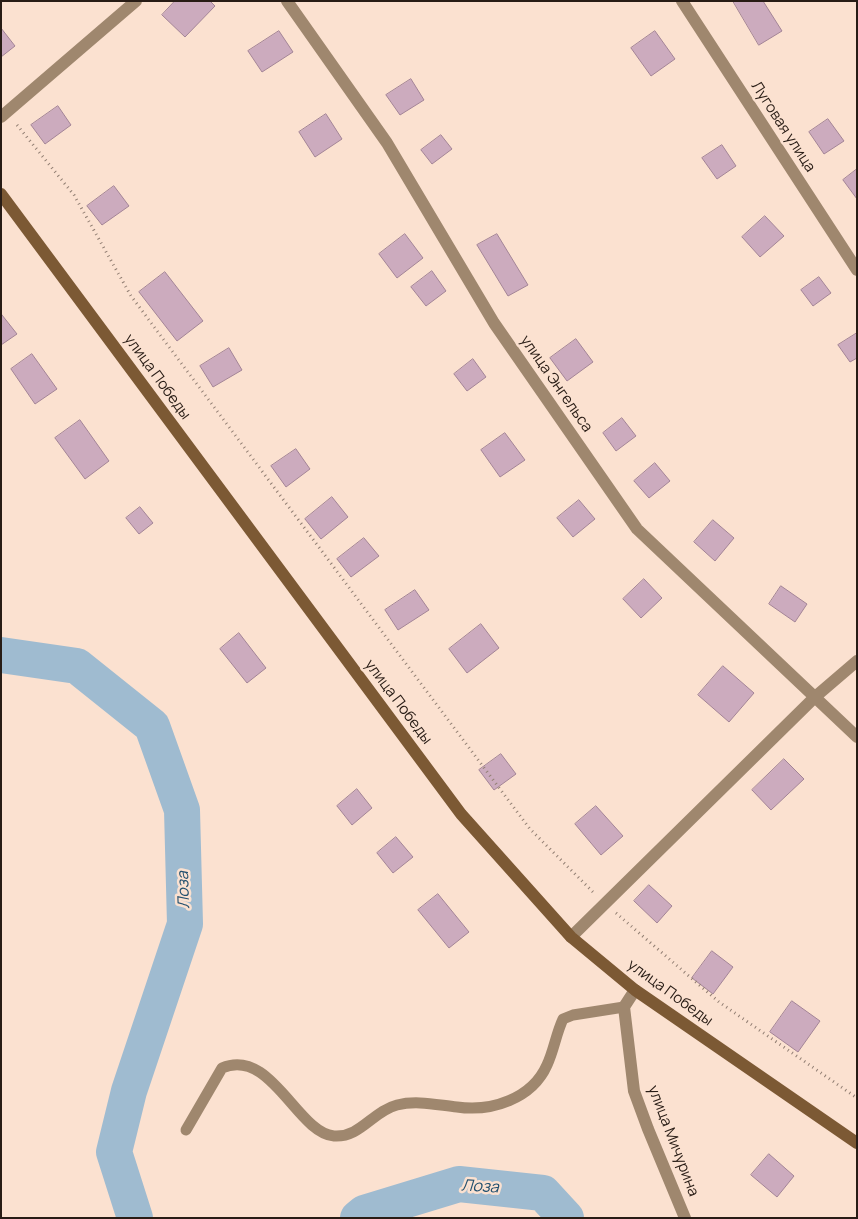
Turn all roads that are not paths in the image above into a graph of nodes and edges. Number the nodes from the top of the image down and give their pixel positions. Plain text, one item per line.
1 (136, 1) edge
2 (287, 1) edge
3 (682, 1) edge
4 (3, 116) edge
5 (1, 194) edge
6 (857, 270) edge
7 (857, 661) edge
8 (815, 697) junction
9 (857, 737) edge
10 (571, 937) junction
11 (635, 990) junction
12 (624, 1006) junction
13 (186, 1130) dead end
14 (857, 1143) edge
15 (686, 1218) edge

1 - 4 street
2 - 8 street, улица Энгельса
3 - 6 street, Луговая улица
5 - 10 main road, улица Победы
7 - 8 street
8 - 9 street, улица Энгельса
8 - 10 street
10 - 11 main road, улица Победы
11 - 12 street
11 - 14 main road, улица Победы
12 - 13 lane
12 - 15 street, улица Мичурина

